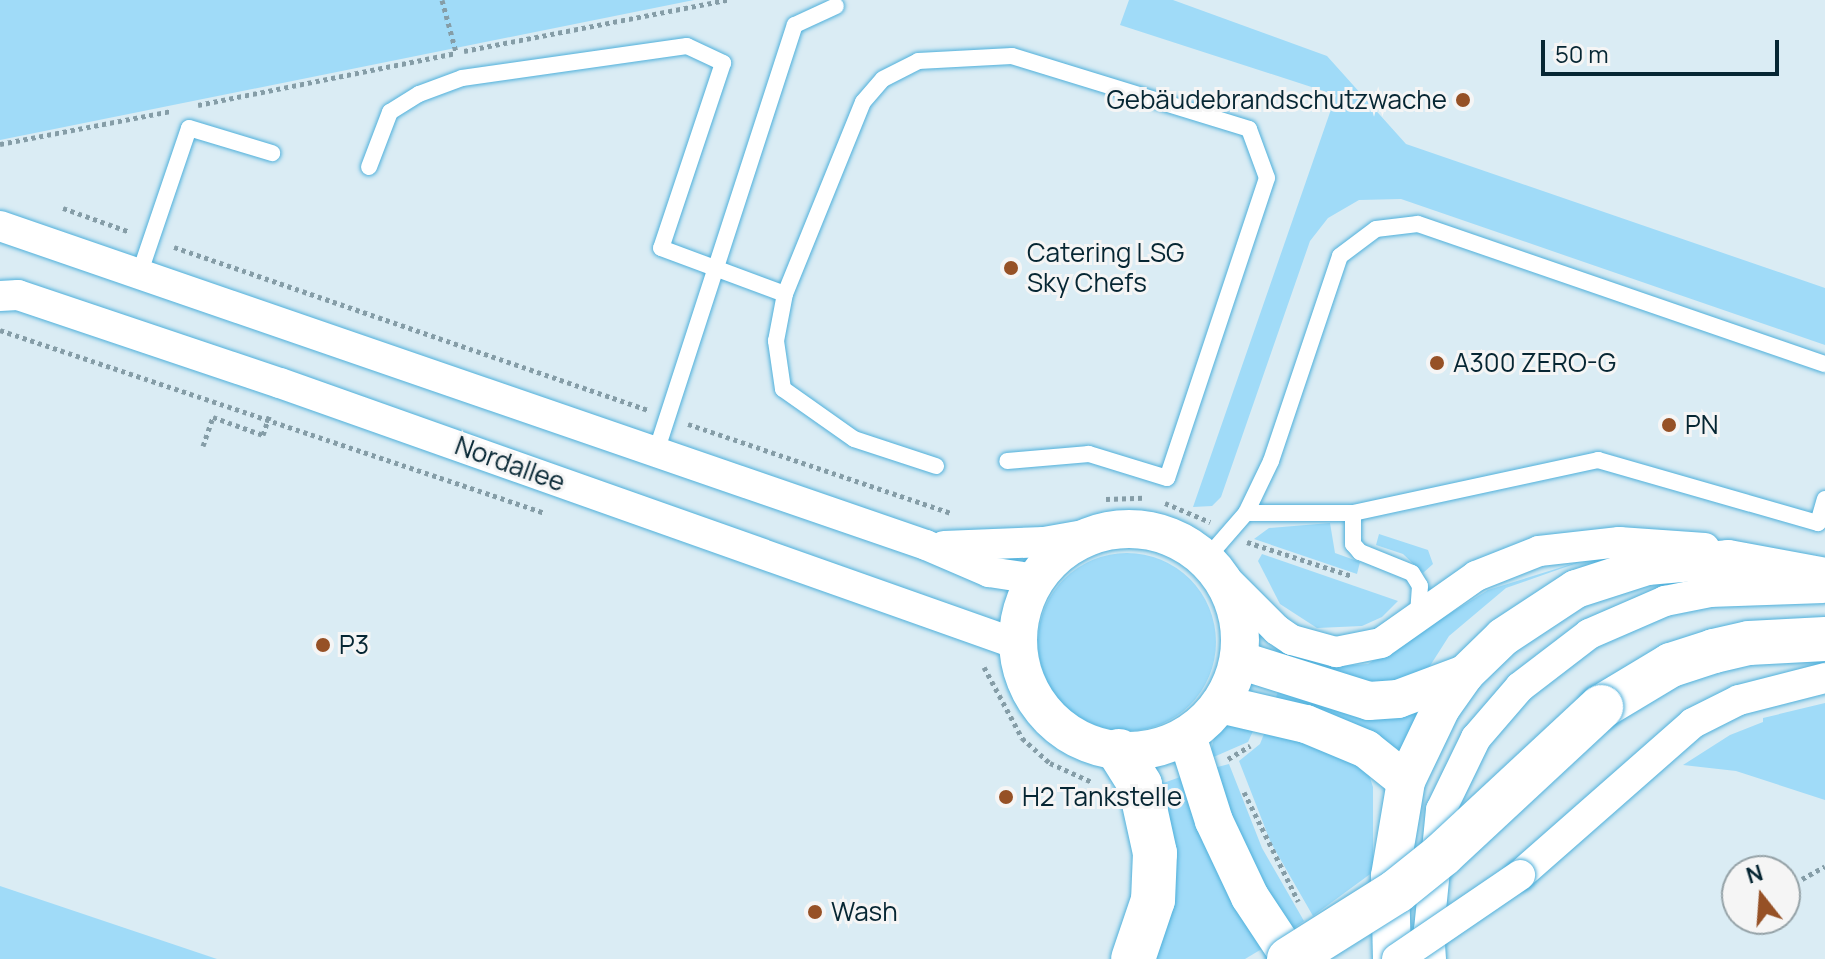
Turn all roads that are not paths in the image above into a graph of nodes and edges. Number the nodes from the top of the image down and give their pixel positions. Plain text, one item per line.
1 (836, 6) dead end
2 (272, 153) dead end
3 (369, 167) dead end
4 (0, 226) edge
5 (712, 267) junction
6 (139, 275) junction
7 (785, 294) junction
8 (0, 296) edge
9 (1825, 364) edge
10 (656, 452) junction
11 (1007, 461) dead end
12 (936, 466) dead end
13 (1825, 499) edge
14 (1246, 513) junction
15 (1353, 513) junction
16 (1103, 516) junction
17 (926, 545) junction
18 (1211, 564) junction
19 (1825, 566) edge
20 (1825, 577) edge
21 (1036, 579) junction
22 (1825, 588) edge
23 (1417, 621) junction
24 (1825, 639) edge
25 (1017, 644) junction
26 (1239, 660) junction
27 (1465, 674) junction
28 (1825, 678) edge
29 (1220, 704) junction
30 (1192, 752) junction
31 (1129, 768) junction
32 (1406, 781) junction
33 (1133, 959) edge
34 (1290, 959) edge
35 (1395, 959) edge
36 (1431, 959) edge

1 - 5 lane
2 - 6 lane
3 - 5 lane
4 - 6 street
5 - 7 lane
5 - 10 lane
6 - 10 street
7 - 11 lane
7 - 12 lane
8 - 25 street, Nordallee
9 - 14 lane
10 - 17 street
13 - 15 lane
14 - 15 lane
14 - 18 lane
15 - 23 lane
16 - 17 street
16 - 18 street
16 - 21 street
17 - 21 street
18 - 23 street
18 - 26 street
19 - 23 street
20 - 27 street
21 - 25 street
22 - 36 street
24 - 34 highway, bridge
25 - 31 street
26 - 27 street
26 - 29 street
27 - 32 street
28 - 35 street, bridge
29 - 30 street
29 - 32 street
30 - 31 street
30 - 34 street
31 - 33 highway
32 - 35 street

